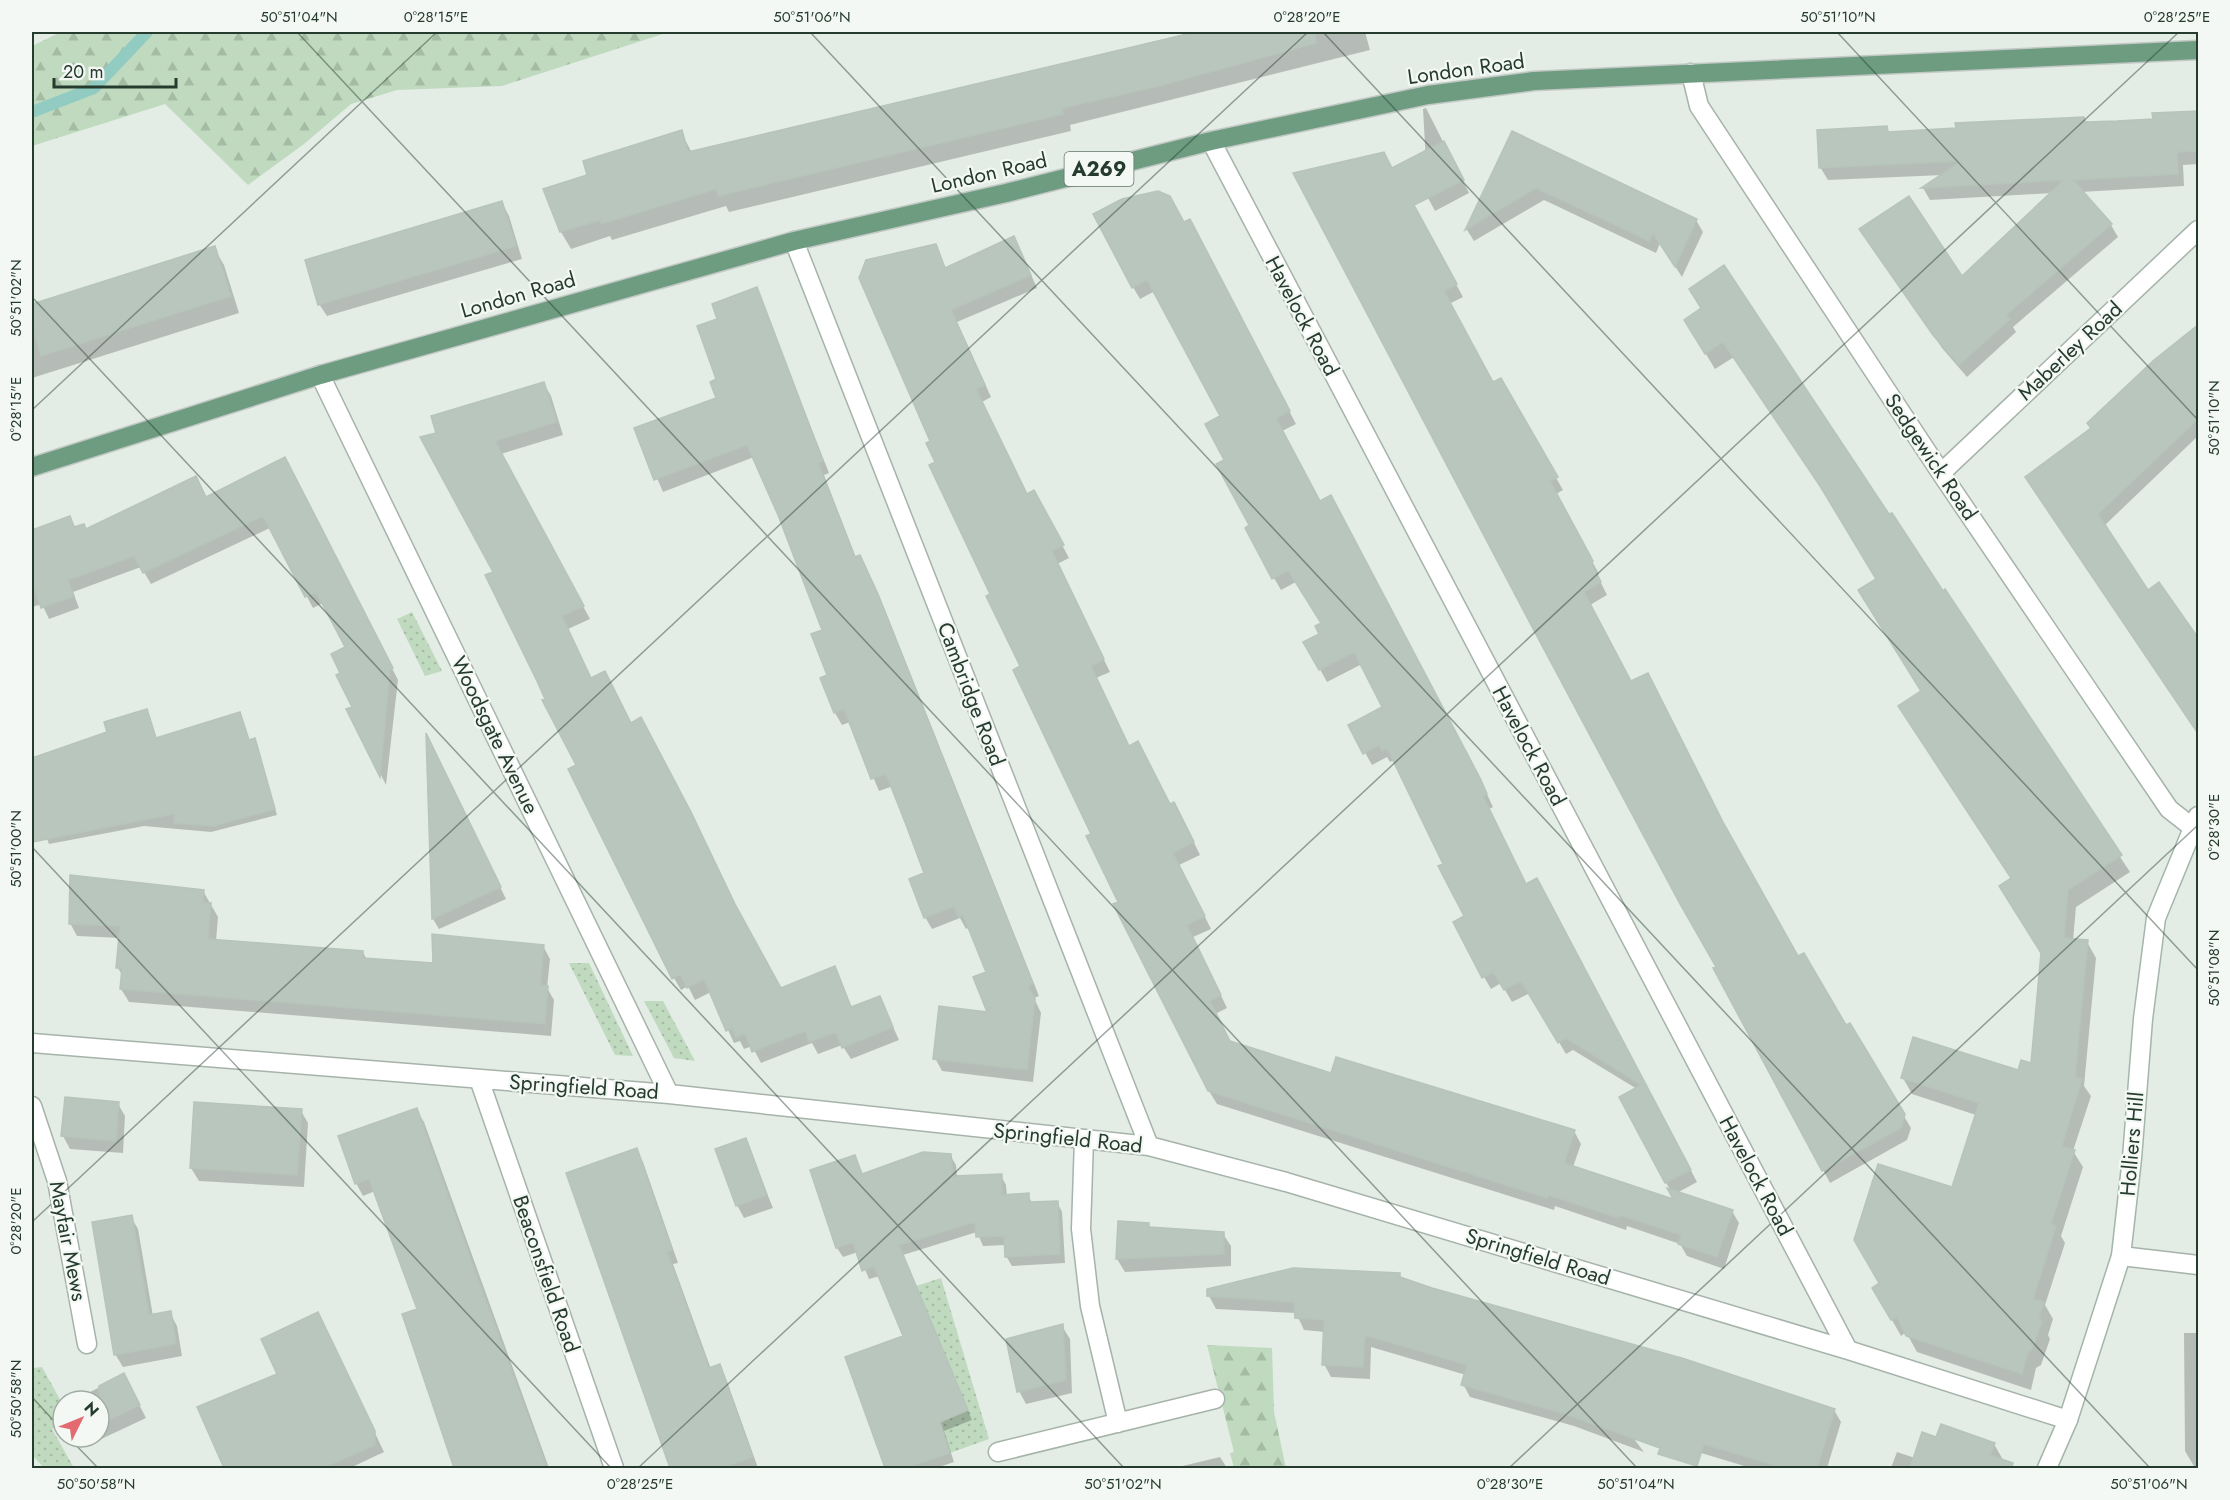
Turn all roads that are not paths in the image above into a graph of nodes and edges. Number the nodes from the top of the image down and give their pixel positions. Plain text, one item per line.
1 (2199, 50) edge
2 (1691, 73) junction
3 (1211, 141) junction
4 (2199, 230) edge
5 (794, 241) junction
6 (320, 375) junction
7 (32, 467) edge
8 (1941, 473) junction
9 (2195, 821) edge
10 (32, 1043) edge
11 (479, 1079) junction
12 (669, 1094) junction
13 (32, 1106) edge
14 (1084, 1139) junction
15 (1149, 1146) junction
16 (2121, 1256) junction
17 (2199, 1265) edge
18 (87, 1344) dead end
19 (1848, 1350) junction
20 (1215, 1399) dead end
21 (2068, 1420) junction
22 (1118, 1423) junction
23 (998, 1452) dead end
24 (614, 1468) edge
25 (2047, 1468) edge

1 - 2 main road, London Road / A269
2 - 3 main road, London Road / A269
2 - 8 street, Sedgewick Road
3 - 5 main road, London Road / A269
3 - 19 street, Havelock Road
4 - 8 street, Maberley Road
5 - 6 main road, London Road / A269
5 - 15 street, Cambridge Road
6 - 7 main road, London Road / A269
6 - 12 street, Woodsgate Avenue
8 - 9 street, Sedgewick Road
9 - 16 street, Holliers Hill
10 - 11 street, Springfield Road
11 - 12 street, Springfield Road
11 - 24 street, Beaconsfield Road
12 - 14 street, Springfield Road
13 - 18 street, Mayfair Mews
14 - 15 street, Springfield Road
14 - 22 street
15 - 19 street, Springfield Road
16 - 17 street
16 - 21 street, Holliers Hill
19 - 21 street, Springfield Road
20 - 22 street
21 - 25 street, Holliers Hill
22 - 23 street

